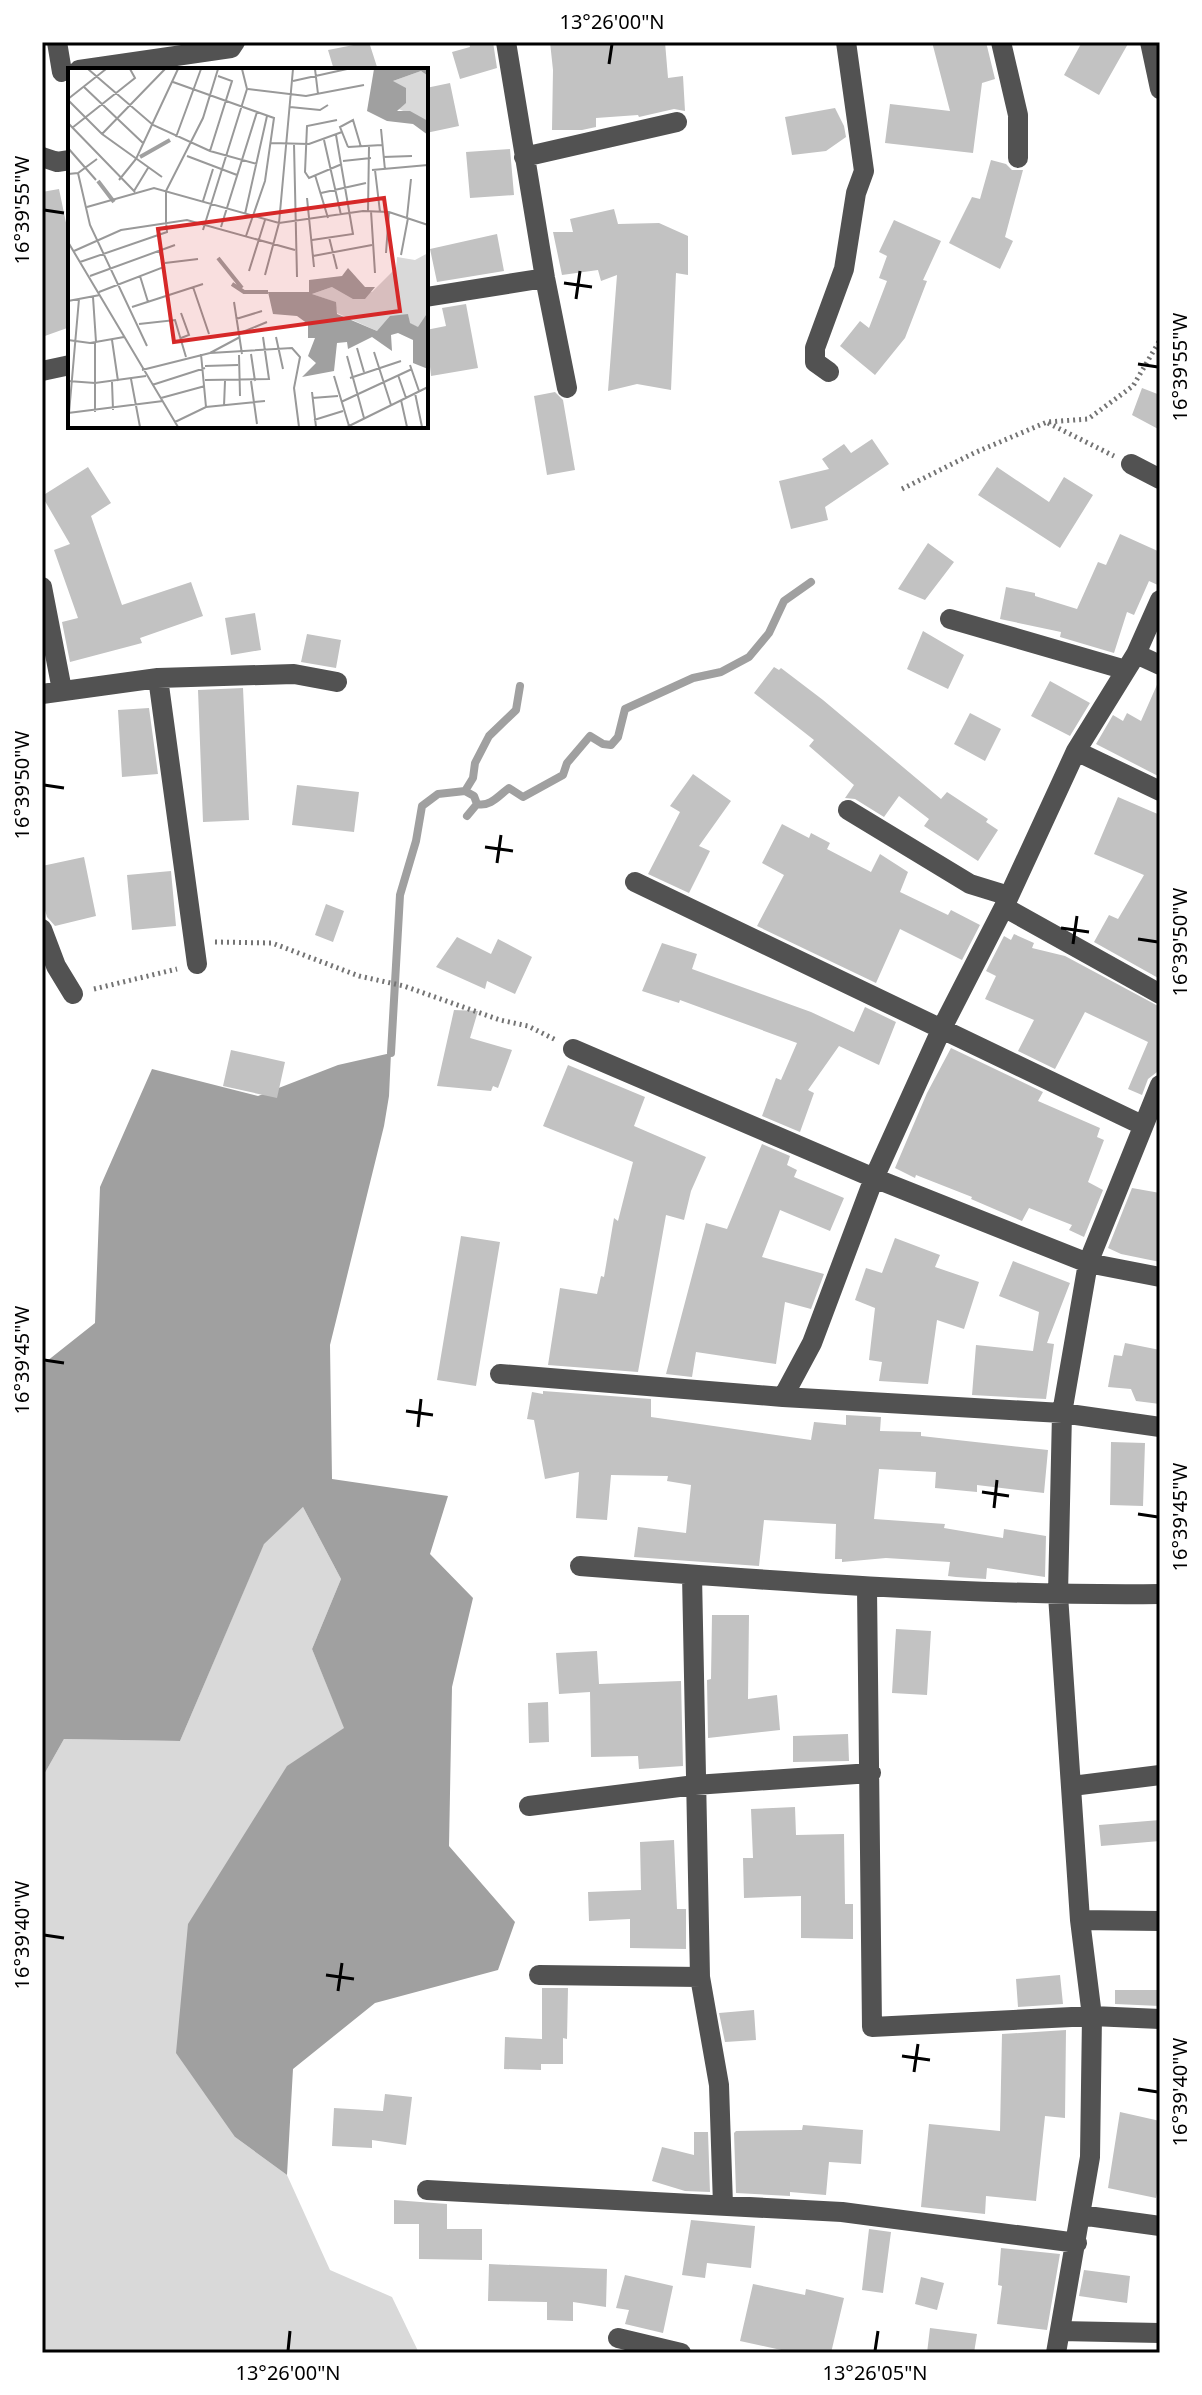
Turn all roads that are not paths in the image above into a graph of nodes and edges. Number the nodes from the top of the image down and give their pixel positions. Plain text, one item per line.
1 (57, 42) edge
2 (235, 42) edge
3 (506, 42) edge
4 (846, 42) edge
5 (1001, 42) edge
6 (1150, 42) edge
7 (91, 68) edge
8 (63, 72) edge
9 (1160, 89) edge
10 (677, 122) dead end
11 (42, 157) edge
12 (524, 157) junction
13 (1018, 158) dead end
14 (68, 160) edge
15 (545, 278) junction
16 (428, 297) edge
17 (68, 365) edge
18 (42, 371) edge
19 (829, 372) dead end
20 (567, 388) dead end
21 (1131, 464) road end
22 (1160, 479) edge
23 (42, 587) edge
24 (1160, 600) edge
25 (950, 619) dead end
26 (1131, 662) junction
27 (1160, 665) edge
28 (158, 678) junction
29 (337, 682) dead end
30 (52, 692) edge
31 (1076, 751) junction
32 (1160, 791) edge
33 (848, 810) dead end
34 (635, 882) dead end
35 (1007, 901) junction
36 (42, 929) edge
37 (197, 964) road end
38 (73, 994) road end
39 (1160, 994) edge
40 (942, 1028) junction
41 (573, 1049) road end
42 (1160, 1085) edge
43 (1142, 1125) junction
44 (874, 1178) junction
45 (1088, 1263) junction
46 (1160, 1277) edge
47 (500, 1374) dead end
48 (783, 1397) junction
49 (1062, 1413) junction
50 (1160, 1427) edge
51 (580, 1566) dead end
52 (692, 1575) junction
53 (867, 1588) junction
54 (1160, 1594) edge
55 (1058, 1595) junction
56 (871, 1773) junction
57 (1160, 1775) edge
58 (695, 1785) junction
59 (1072, 1786) junction
60 (529, 1806) dead end
61 (1080, 1920) junction
62 (1160, 1921) edge
63 (539, 1975) dead end
64 (700, 1977) junction
65 (1092, 2016) junction
66 (1160, 2019) edge
67 (427, 2190) dead end
68 (723, 2205) junction
69 (1080, 2215) junction
70 (1160, 2226) edge
71 (1077, 2243) junction
72 (1060, 2331) junction
73 (1160, 2333) edge
74 (618, 2338) dead end
75 (681, 2353) edge
76 (1056, 2353) edge

1 - 8 street
2 - 7 street
3 - 12 street
4 - 19 street
5 - 13 street
6 - 9 street
10 - 12 street
11 - 14 street
12 - 15 street
15 - 16 street
15 - 20 street
17 - 18 street
21 - 22 street
23 - 30 street
24 - 26 street
25 - 26 street
26 - 27 street
26 - 31 street
28 - 29 street
28 - 30 street
28 - 37 street
31 - 32 street
31 - 35 street
33 - 35 street
34 - 40 street
35 - 39 street
35 - 40 street
36 - 38 street
40 - 43 street
40 - 44 street
41 - 44 street
42 - 43 street
43 - 45 street
44 - 45 street
44 - 48 street
45 - 46 street
45 - 49 street
47 - 48 street
48 - 49 street
49 - 50 street
49 - 55 street
51 - 52 street
52 - 53 street
52 - 58 street
53 - 55 street
53 - 56 street
54 - 55 street
55 - 59 street
56 - 58 street
56 - 65 street
57 - 59 street
58 - 60 street
58 - 64 street
59 - 61 street
61 - 62 street
61 - 65 street
63 - 64 street
64 - 68 street
65 - 66 street
65 - 69 street
67 - 68 street
68 - 71 street
69 - 70 street
69 - 71 street
71 - 72 street
72 - 73 street
72 - 76 street
74 - 75 street

